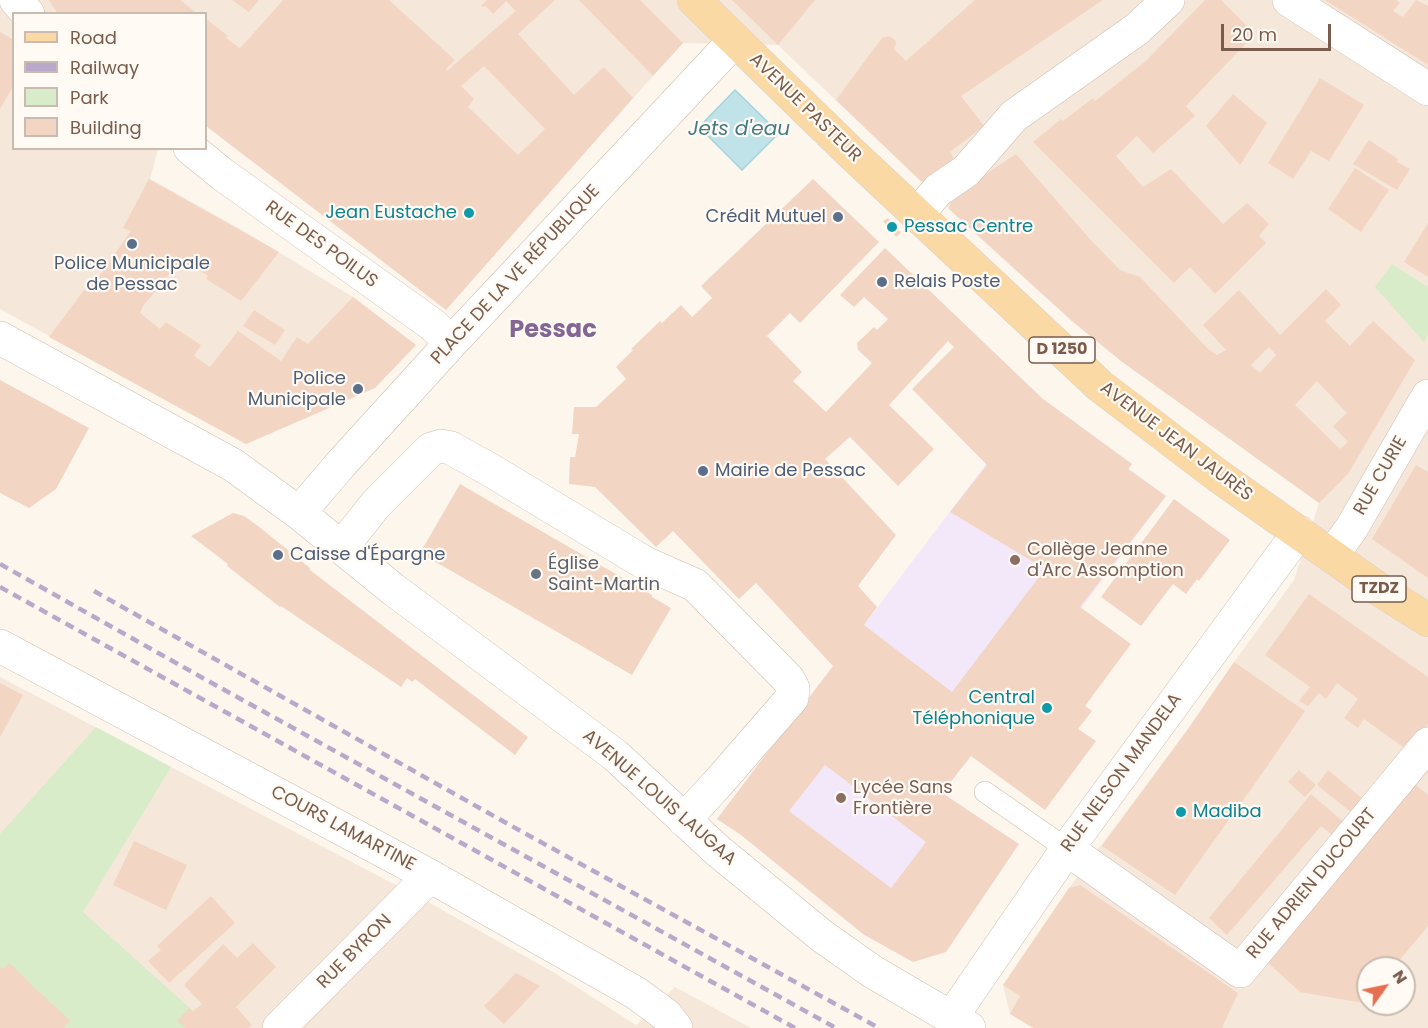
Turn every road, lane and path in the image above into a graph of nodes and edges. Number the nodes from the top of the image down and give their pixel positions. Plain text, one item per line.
1 (16, 0) edge
2 (694, 0) edge
3 (1168, 0) edge
4 (1289, 0) edge
5 (26, 12) edge
6 (735, 40) junction
7 (1428, 89) edge
8 (192, 150) edge
9 (917, 214) junction
10 (0, 338) edge
11 (451, 343) junction
12 (1428, 396) edge
13 (299, 513) junction
14 (1299, 532) junction
15 (342, 547) junction
16 (1332, 555) junction
17 (1428, 620) edge
18 (0, 646) edge
19 (1428, 744) edge
20 (985, 792) dead end
21 (684, 820) junction
22 (1067, 849) junction
23 (430, 876) junction
24 (960, 1023) edge
25 (279, 1028) edge
26 (676, 1028) edge

1 - 5 street
2 - 6 main road, AVENUE PASTEUR / D 1250
3 - 9 street
4 - 7 street
6 - 9 main road, AVENUE PASTEUR / D 1250
6 - 11 street, PLACE DE LA VE RÉPUBLIQUE
8 - 11 street, RUE DES POILUS
9 - 14 main road, AVENUE JEAN JAURÈS / D 1250
10 - 13 street, AVENUE LOUIS LAUGAA
11 - 13 street, PLACE DE LA VE RÉPUBLIQUE
12 - 16 street, RUE CURIE
13 - 15 street, AVENUE LOUIS LAUGAA
14 - 16 main road, AVENUE JEAN JAURÈS / D 1250
14 - 22 street, RUE NELSON MANDELA
15 - 21 street, AVENUE LOUIS LAUGAA
15 - 21 street
16 - 17 main road, AVENUE JEAN JAURÈS / TZDZ
18 - 23 street, COURS LAMARTINE
19 - 22 street, RUE ADRIEN DUCOURT
20 - 22 lane
21 - 24 street, AVENUE LOUIS LAUGAA
22 - 24 street, RUE NELSON MANDELA
23 - 25 street, RUE BYRON
23 - 26 street, COURS LAMARTINE

